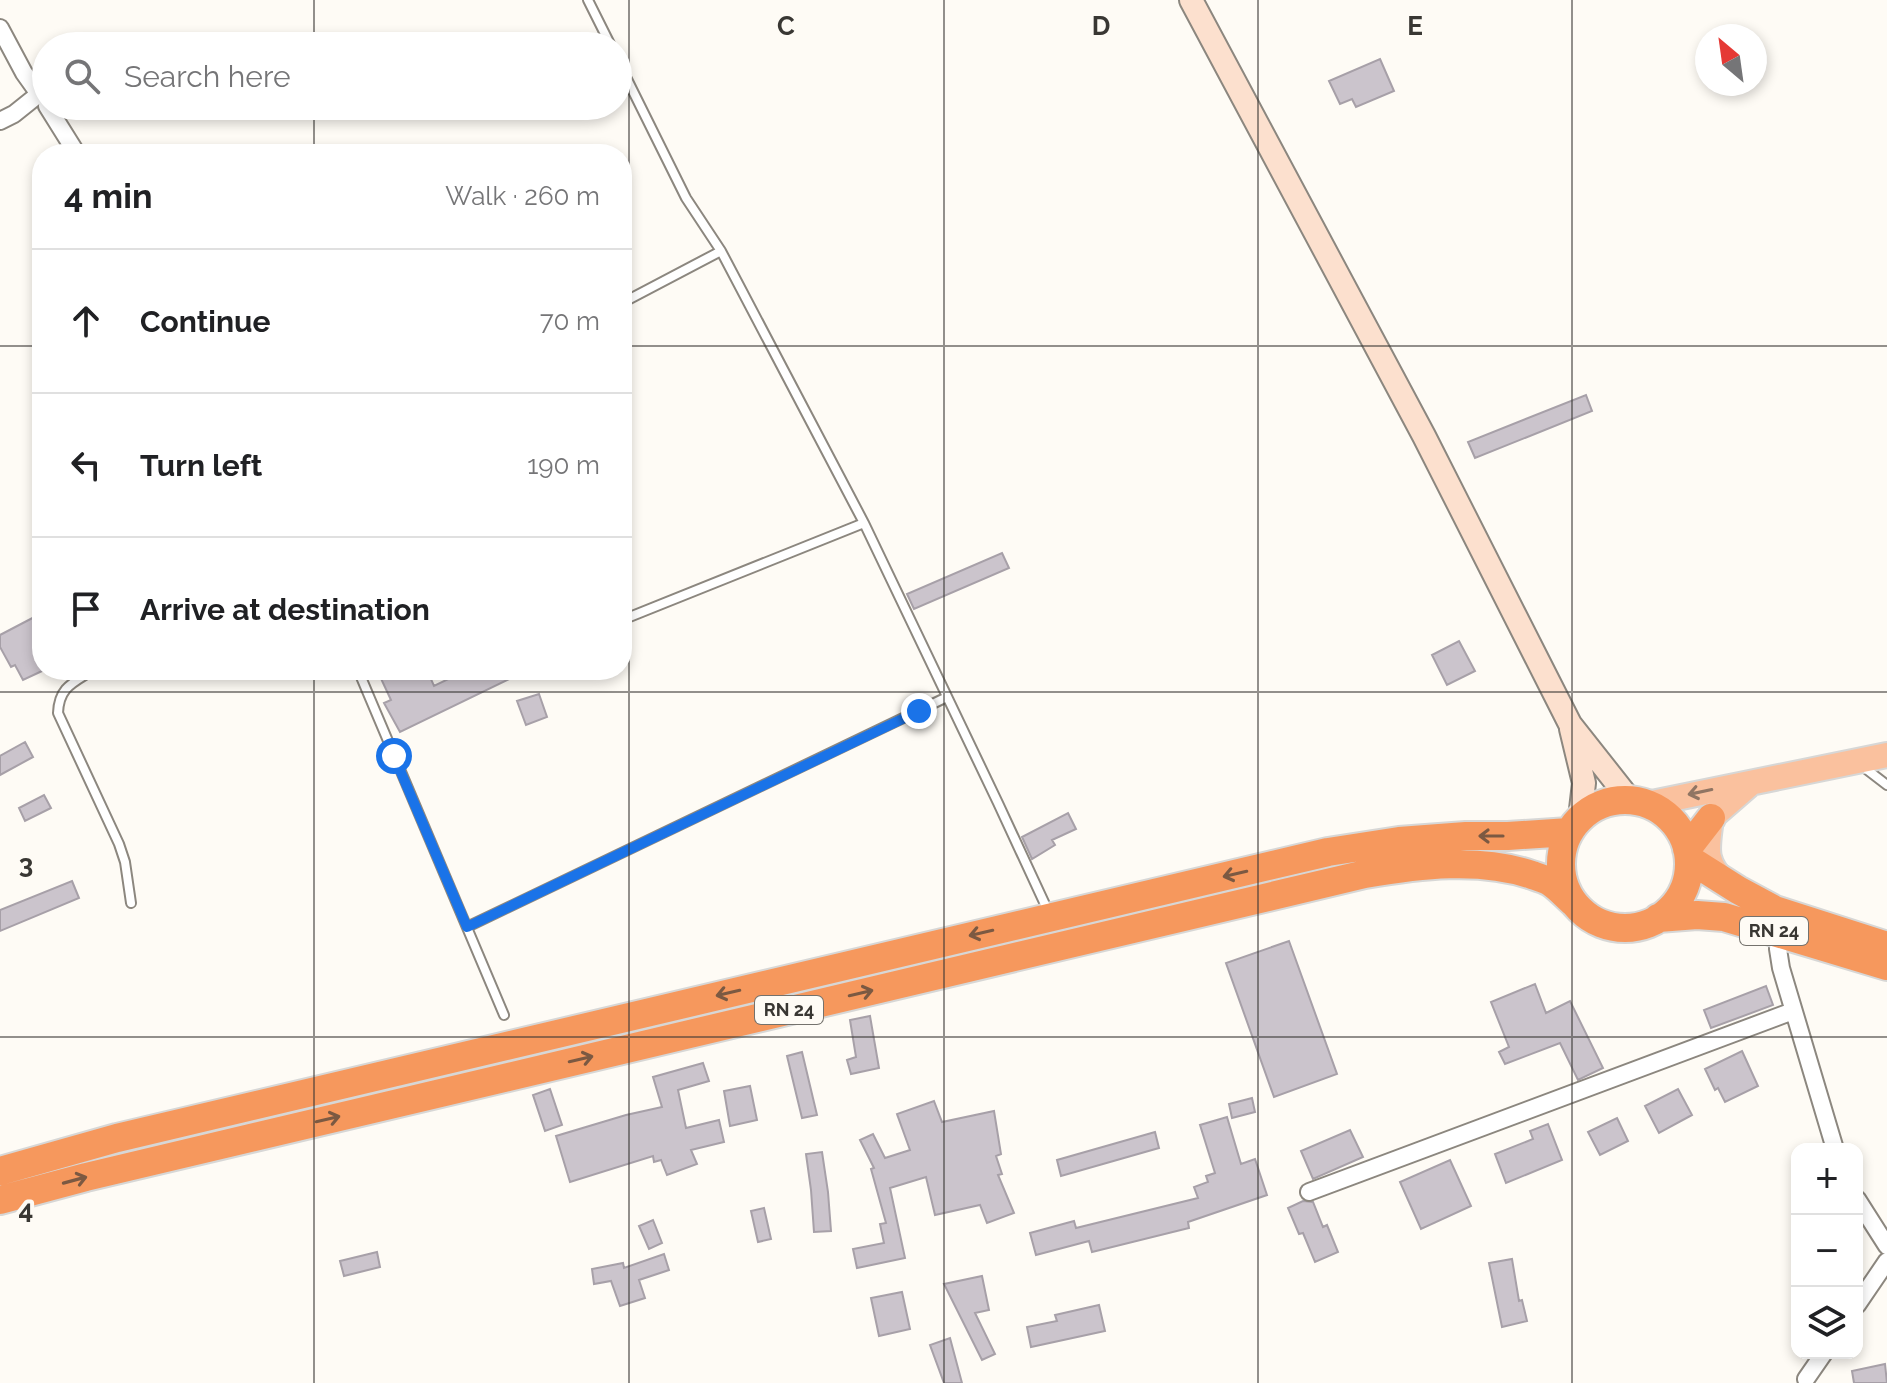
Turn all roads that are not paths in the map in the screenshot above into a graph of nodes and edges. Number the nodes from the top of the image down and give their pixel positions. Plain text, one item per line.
1 (588, 0) edge
2 (1191, 0) edge
3 (0, 28) edge
4 (604, 32) edge
5 (32, 85) edge
6 (632, 89) edge
7 (32, 107) edge
8 (55, 120) edge
9 (0, 121) edge
10 (71, 144) edge
11 (721, 251) junction
12 (632, 298) edge
13 (864, 523) junction
14 (632, 616) edge
15 (78, 680) edge
16 (362, 680) edge
17 (947, 697) junction
18 (1570, 724) junction
19 (1887, 755) edge
20 (1857, 762) junction
21 (1753, 781) junction
22 (1887, 785) edge
23 (1639, 802) junction
24 (1711, 818) junction
25 (1575, 825) junction
26 (1688, 854) junction
27 (1725, 882) junction
28 (131, 903) dead end
29 (1574, 903) junction
30 (1051, 917) junction
31 (1658, 918) junction
32 (467, 927) junction
33 (1779, 932) junction
34 (1887, 946) edge
35 (1887, 966) edge
36 (1793, 1011) junction
37 (504, 1015) dead end
38 (1833, 1143) edge
39 (0, 1171) edge
40 (1309, 1192) dead end
41 (0, 1200) edge
42 (1863, 1208) edge
43 (1887, 1246) edge
44 (1887, 1261) edge
45 (1863, 1296) edge
46 (1820, 1359) edge
47 (1806, 1379) dead end

1 - 4 lane
2 - 18 main road
3 - 5 street
6 - 11 lane
7 - 9 street
8 - 10 street
11 - 12 lane
11 - 13 lane
13 - 14 lane
13 - 17 lane
15 - 28 lane
16 - 32 lane
17 - 30 lane
17 - 32 lane
18 - 23 main road
18 - 25 main road
19 - 20 main road
20 - 21 main road
20 - 22 lane
21 -> 23 main road
21 - 24 main road
23 - 25 highway
23 - 26 highway
24 - 26 highway
24 - 27 main road
25 - 29 highway
25 -> 30 highway, RN 24
26 - 27 highway, RN 24
26 - 31 highway
27 - 34 highway, RN 24
29 - 31 highway
41 -> 29 highway, RN 24
30 -> 39 highway, RN 24
31 - 33 highway, RN 24
32 - 37 lane
33 - 35 highway, RN 24
33 - 36 street
36 - 38 street
36 - 40 street
42 - 43 street
44 - 45 street
46 - 47 street

